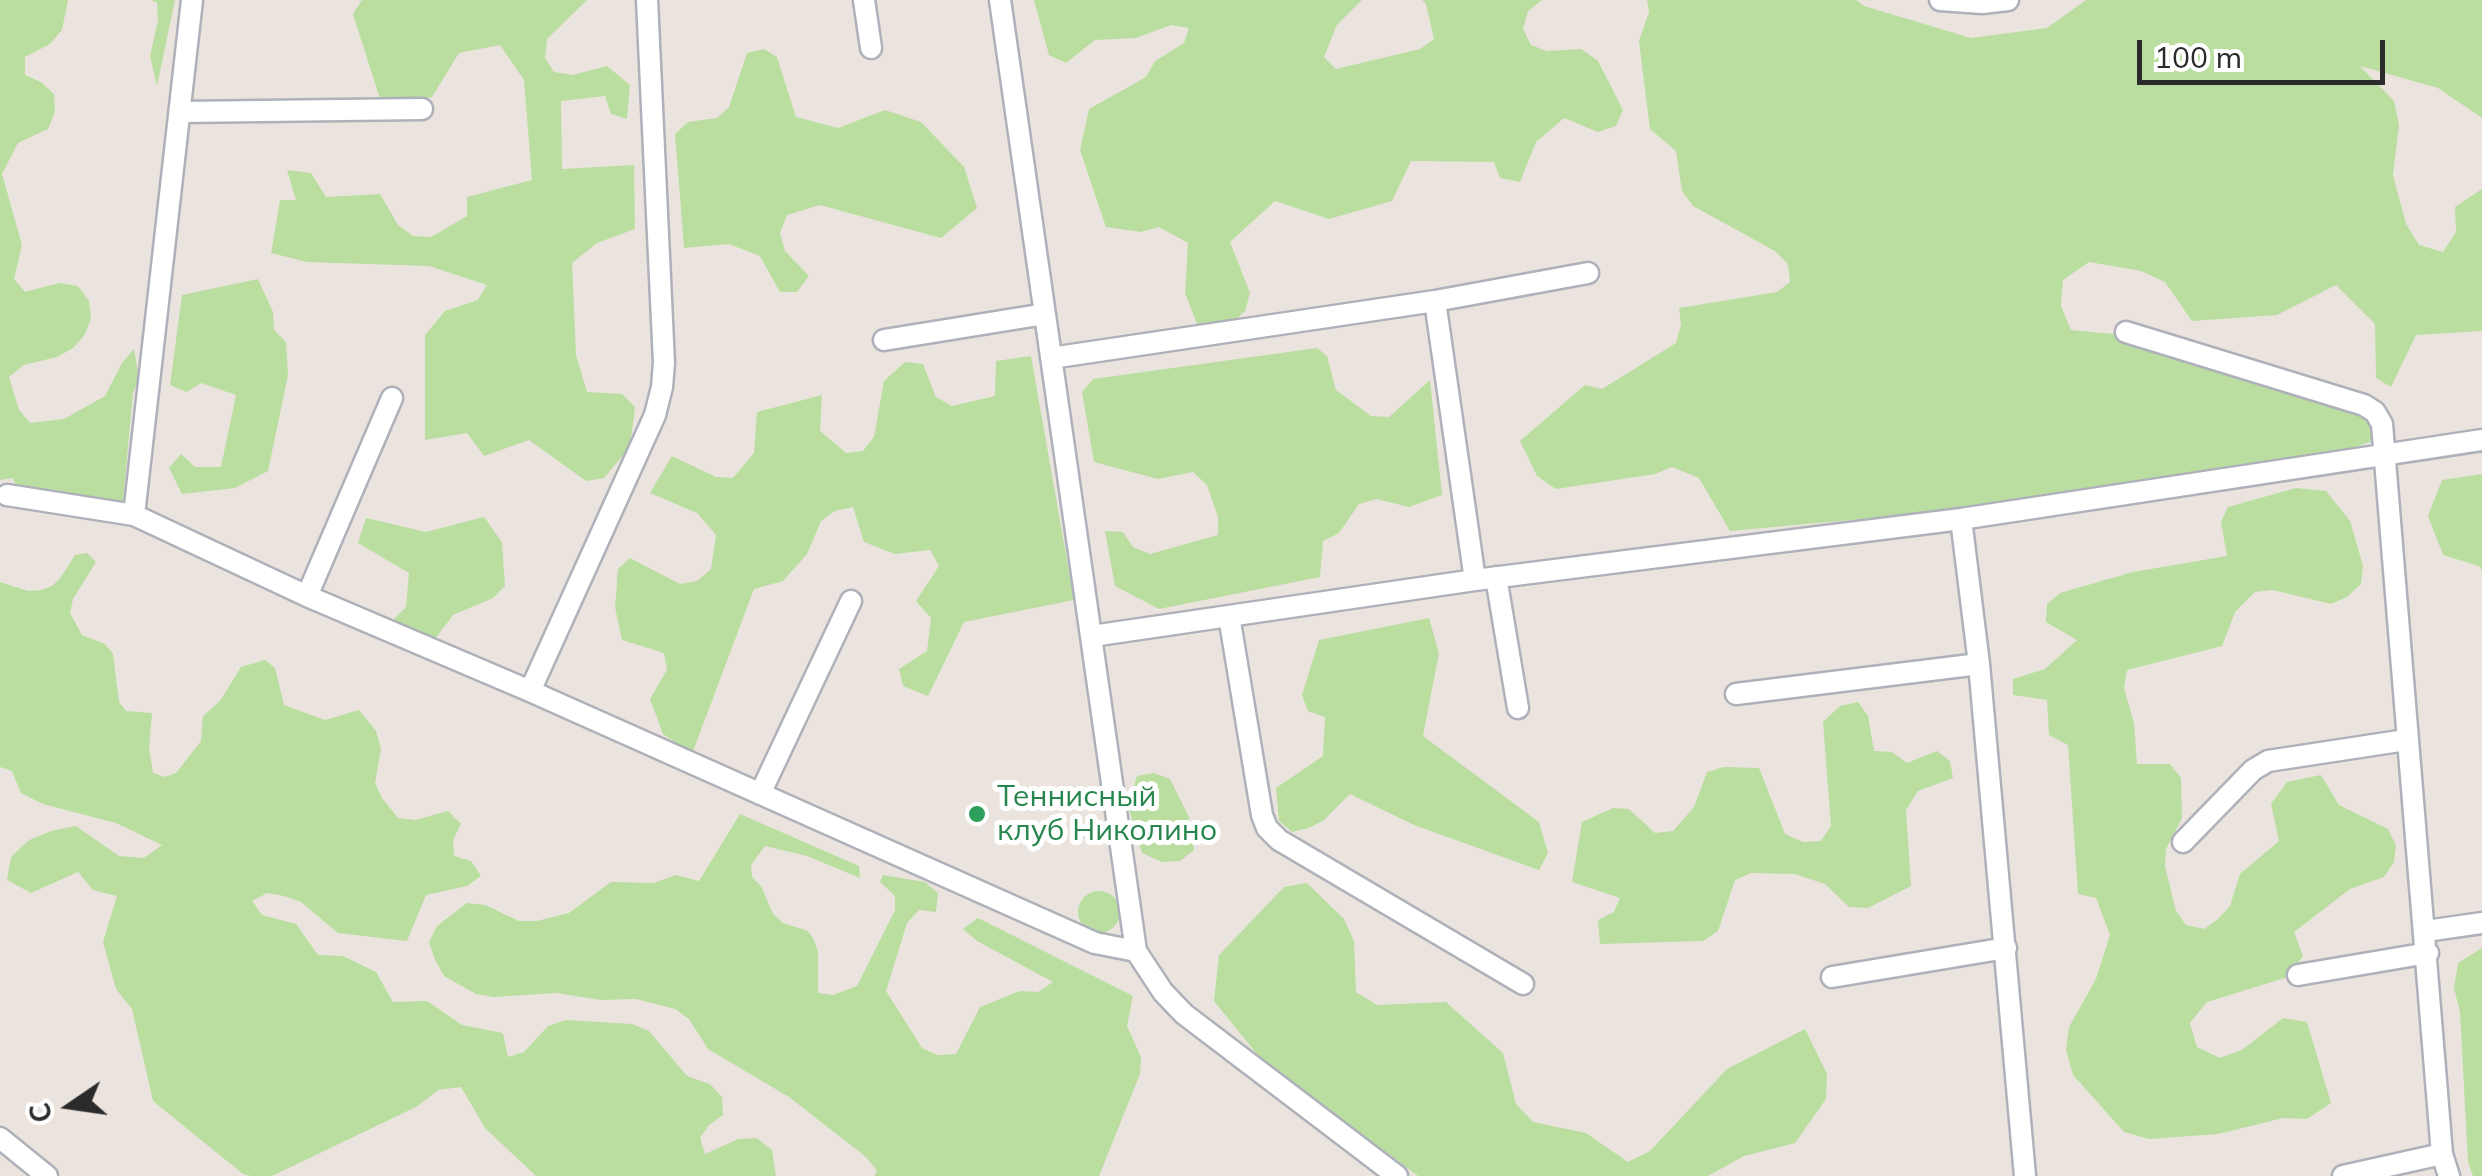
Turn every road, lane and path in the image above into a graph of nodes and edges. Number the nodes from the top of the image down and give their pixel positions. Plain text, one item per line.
1 (192, 0) edge
2 (647, 0) edge
3 (864, 0) edge
4 (1000, 0) edge
5 (1940, 0) edge
6 (2008, 0) edge
7 (871, 48) dead end
8 (422, 109) dead end
9 (181, 112) junction
10 (1588, 273) dead end
11 (1434, 301) junction
12 (1045, 314) junction
13 (2126, 332) dead end
14 (884, 340) dead end
15 (1051, 358) junction
16 (392, 398) dead end
17 (2482, 440) edge
18 (2387, 454) junction
19 (6, 495) dead end
20 (134, 515) junction
21 (1961, 519) junction
22 (1485, 579) junction
23 (307, 596) junction
24 (851, 601) dead end
25 (1229, 616) junction
26 (1092, 636) junction
27 (1979, 664) junction
28 (530, 691) junction
29 (1736, 694) dead end
30 (1518, 708) dead end
31 (2406, 740) junction
32 (760, 794) junction
33 (2182, 842) dead end
34 (2482, 923) edge
35 (2426, 931) junction
36 (2006, 948) junction
37 (1136, 950) junction
38 (2428, 953) junction
39 (2298, 975) dead end
40 (1832, 977) dead end
41 (1523, 984) dead end
42 (0, 1138) edge
43 (2442, 1154) junction
44 (47, 1176) edge
45 (1398, 1176) edge
46 (2025, 1176) edge
47 (2342, 1176) edge
48 (2450, 1176) edge

1 - 9 street
2 - 28 street
3 - 7 street
4 - 12 street
5 - 6 street
8 - 9 street
9 - 20 street
10 - 11 street
11 - 15 street
11 - 22 street
12 - 14 street
12 - 15 street
13 - 18 street
15 - 26 street
16 - 23 street
17 - 18 street
18 - 21 street
18 - 31 street
19 - 20 street
20 - 23 street
21 - 22 street
21 - 27 street
22 - 25 street
22 - 30 street
23 - 28 street
24 - 32 street
25 - 26 street
25 - 41 street
26 - 37 street
27 - 29 street
27 - 36 street
28 - 32 street
31 - 33 street
31 - 35 street
32 - 37 street
34 - 35 street
35 - 38 street
36 - 40 street
36 - 46 street
37 - 45 street
38 - 39 street
38 - 43 street
42 - 44 street
43 - 47 street
43 - 48 street

